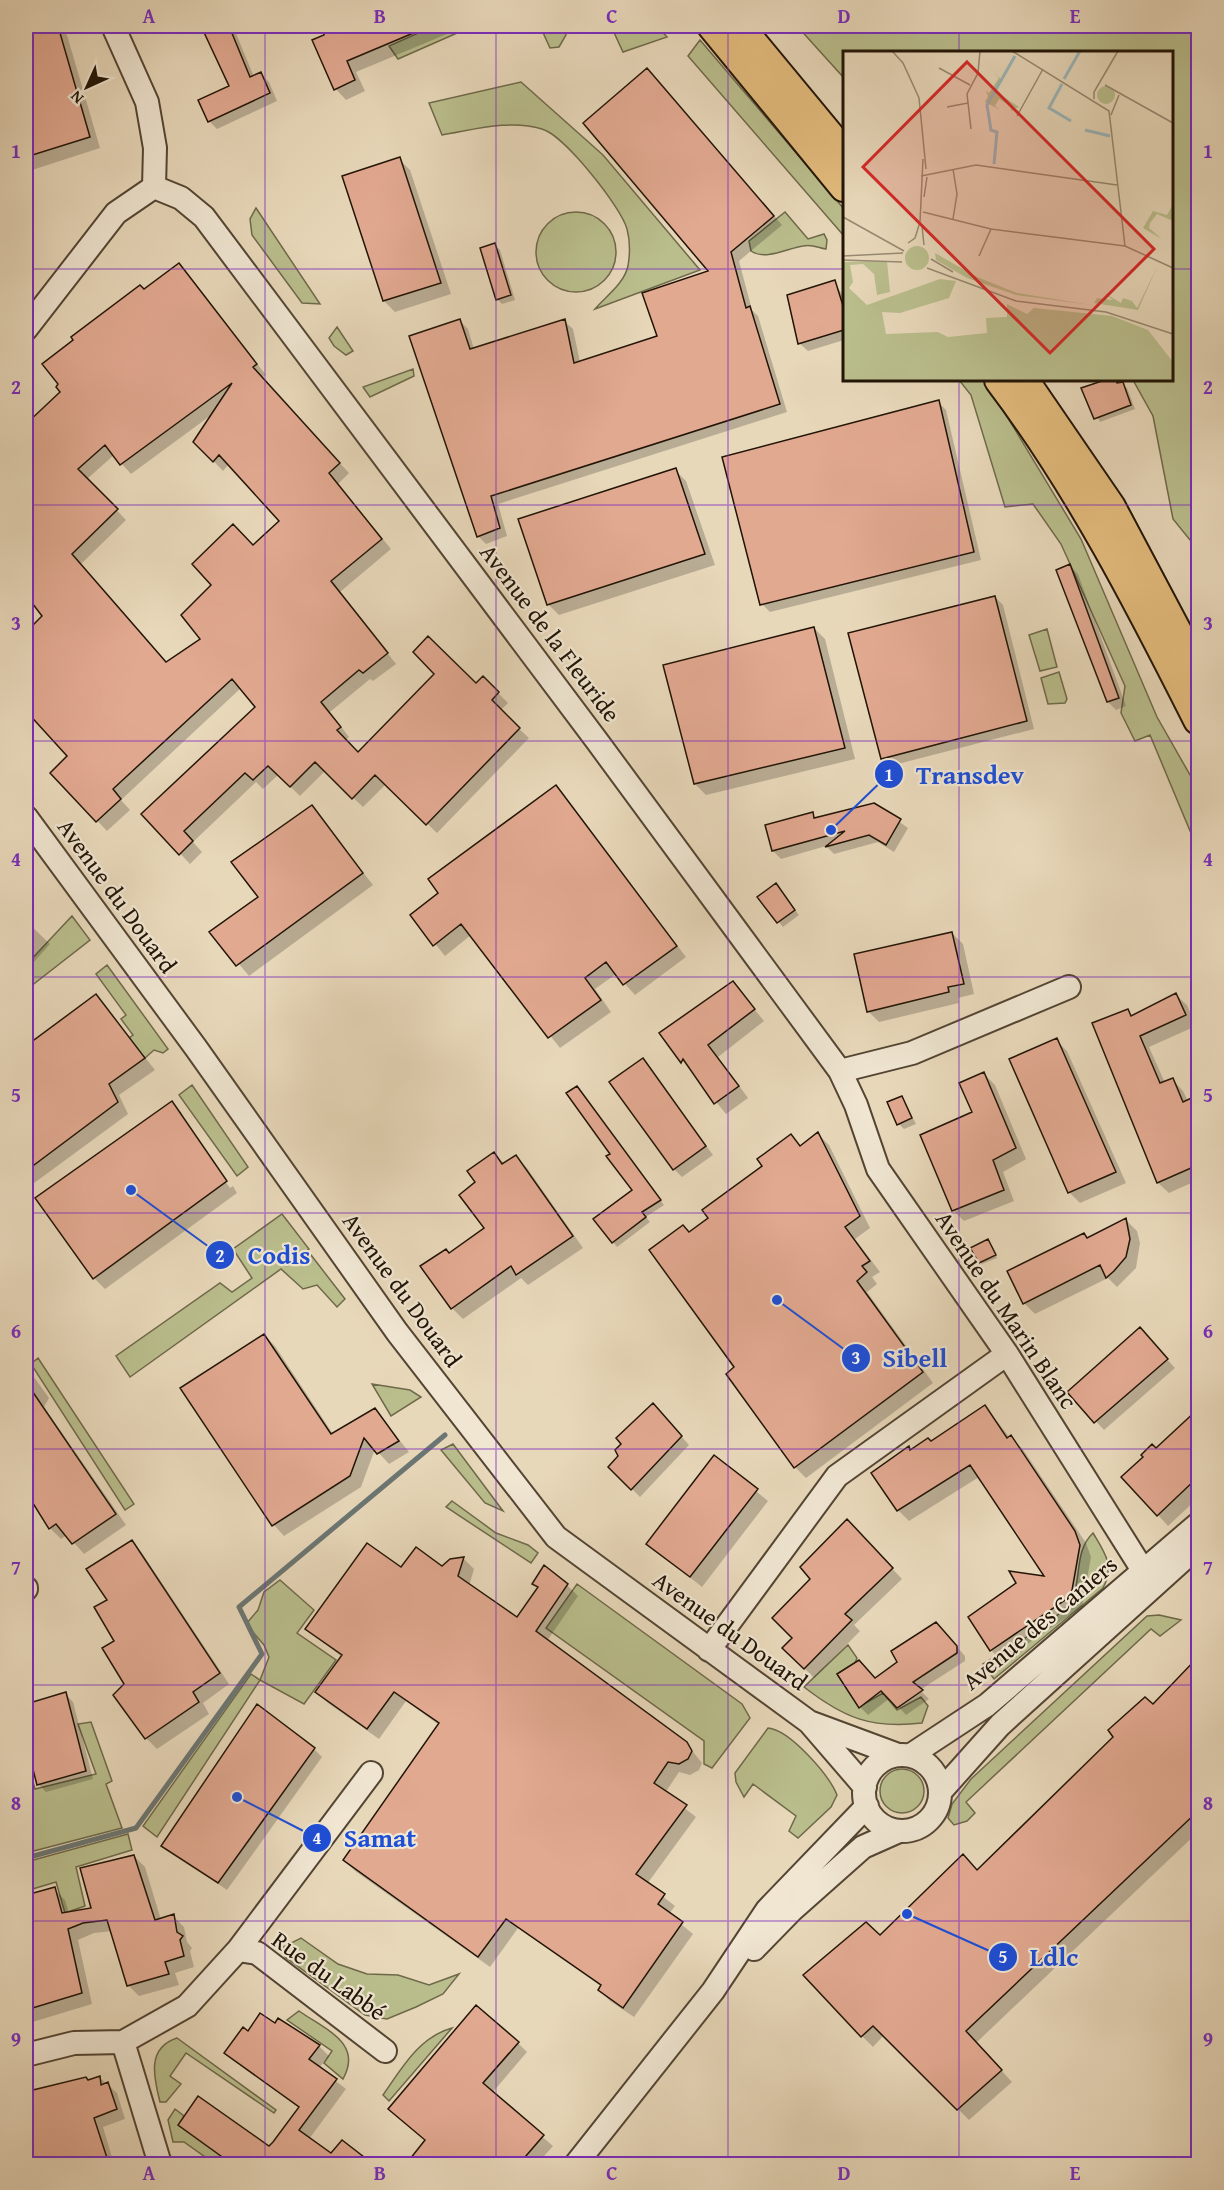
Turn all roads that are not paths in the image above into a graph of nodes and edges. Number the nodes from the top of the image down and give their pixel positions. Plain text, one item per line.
1 (113, 26) edge
2 (711, 26) edge
3 (739, 26) edge
4 (843, 152) edge
5 (843, 186) edge
6 (154, 187) junction
7 (26, 328) edge
8 (1000, 381) edge
9 (1025, 381) edge
10 (1198, 671) edge
11 (1198, 720) edge
12 (26, 817) edge
13 (1069, 987) dead end
14 (840, 1071) junction
15 (1007, 1354) junction
16 (1198, 1524) edge
17 (1198, 1546) edge
18 (1144, 1572) junction
19 (709, 1650) junction
20 (809, 1722) junction
21 (904, 1755) junction
22 (371, 1773) dead end
23 (941, 1791) junction
24 (866, 1797) junction
25 (899, 1831) junction
26 (238, 1950) junction
27 (713, 1991) junction
28 (123, 2043) junction
29 (385, 2051) dead end
30 (26, 2055) edge
31 (160, 2164) edge
32 (576, 2164) edge

1 - 6 street
2 - 5 main road
3 - 4 main road
6 - 7 street
6 - 14 street, Avenue de la Fleuride
8 - 11 main road
9 - 10 main road
12 - 19 street, Avenue du Douard
13 - 14 street
14 - 15 street, Avenue du Marin Blanc
15 - 18 street, Avenue du Marin Blanc
15 - 19 street
16 - 18 street, Avenue des Caniers
17 - 23 street, Avenue des Caniers
18 - 21 street, Avenue des Caniers
19 - 20 street, Avenue du Douard
20 - 21 street, Avenue du Douard
20 - 24 street, Avenue du Douard
21 - 23 street
21 - 24 street
22 - 26 street
23 - 25 street
24 - 25 street
24 - 27 street
25 - 27 street
26 - 28 street
26 - 29 street, Rue du Labbé
27 - 32 street
28 - 30 street
28 - 31 street

